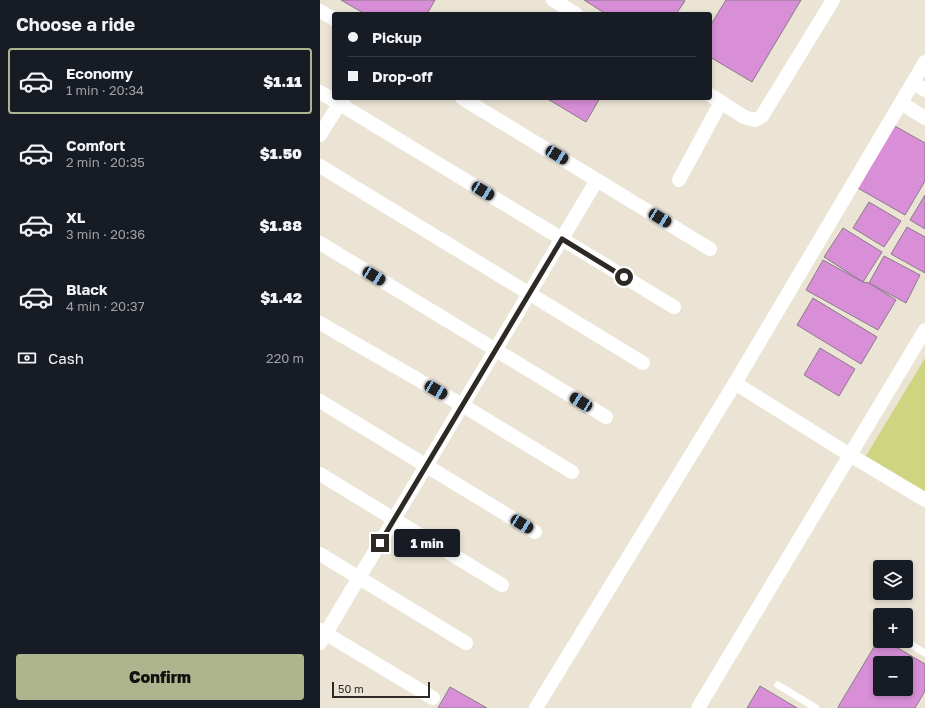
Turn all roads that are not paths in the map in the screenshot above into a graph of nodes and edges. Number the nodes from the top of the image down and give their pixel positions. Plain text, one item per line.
1 (553, 0) edge
2 (833, 0) edge
3 (320, 11) edge
4 (573, 12) edge
5 (332, 18) edge
6 (925, 62) edge
7 (913, 82) junction
8 (925, 90) edge
9 (320, 92) edge
10 (332, 97) edge
11 (715, 98) edge
12 (465, 100) edge
13 (341, 101) edge
14 (901, 103) junction
15 (925, 118) edge
16 (320, 135) edge
17 (320, 166) edge
18 (597, 180) junction
19 (678, 180) dead end
20 (562, 239) junction
21 (320, 243) edge
22 (710, 249) dead end
23 (529, 294) junction
24 (674, 307) dead end
25 (320, 323) edge
26 (923, 338) edge
27 (495, 350) junction
28 (643, 363) dead end
29 (735, 383) junction
30 (320, 401) edge
31 (462, 405) junction
32 (606, 417) dead end
33 (850, 455) junction
34 (426, 466) junction
35 (572, 472) dead end
36 (320, 474) edge
37 (925, 500) edge
38 (394, 519) junction
39 (535, 532) dead end
40 (320, 554) edge
41 (359, 578) junction
42 (502, 585) dead end
43 (322, 636) edge
44 (466, 643) dead end
45 (913, 646) edge
46 (925, 653) edge
47 (778, 685) dead end
48 (433, 698) dead end
49 (536, 708) edge
50 (698, 708) edge
51 (816, 708) edge

1 - 4 street
2 - 11 street
3 - 5 street
6 - 7 street
7 - 8 street
7 - 14 street
9 - 10 street
11 - 19 street
12 - 18 street
13 - 16 street
13 - 20 street
14 - 15 street
14 - 29 street
17 - 23 street
18 - 20 street
18 - 22 street
20 - 23 street
20 - 24 street
21 - 27 street
23 - 27 street
23 - 28 street
25 - 31 street
26 - 33 street
27 - 31 street
27 - 32 street
29 - 33 street
29 - 49 street
30 - 34 street
31 - 34 street
31 - 35 street
33 - 37 street
33 - 50 street
34 - 38 street
34 - 39 street
36 - 38 street
38 - 41 street
38 - 42 street
40 - 41 street
41 - 43 street
41 - 44 street
43 - 48 street
45 - 46 lane
47 - 51 lane

